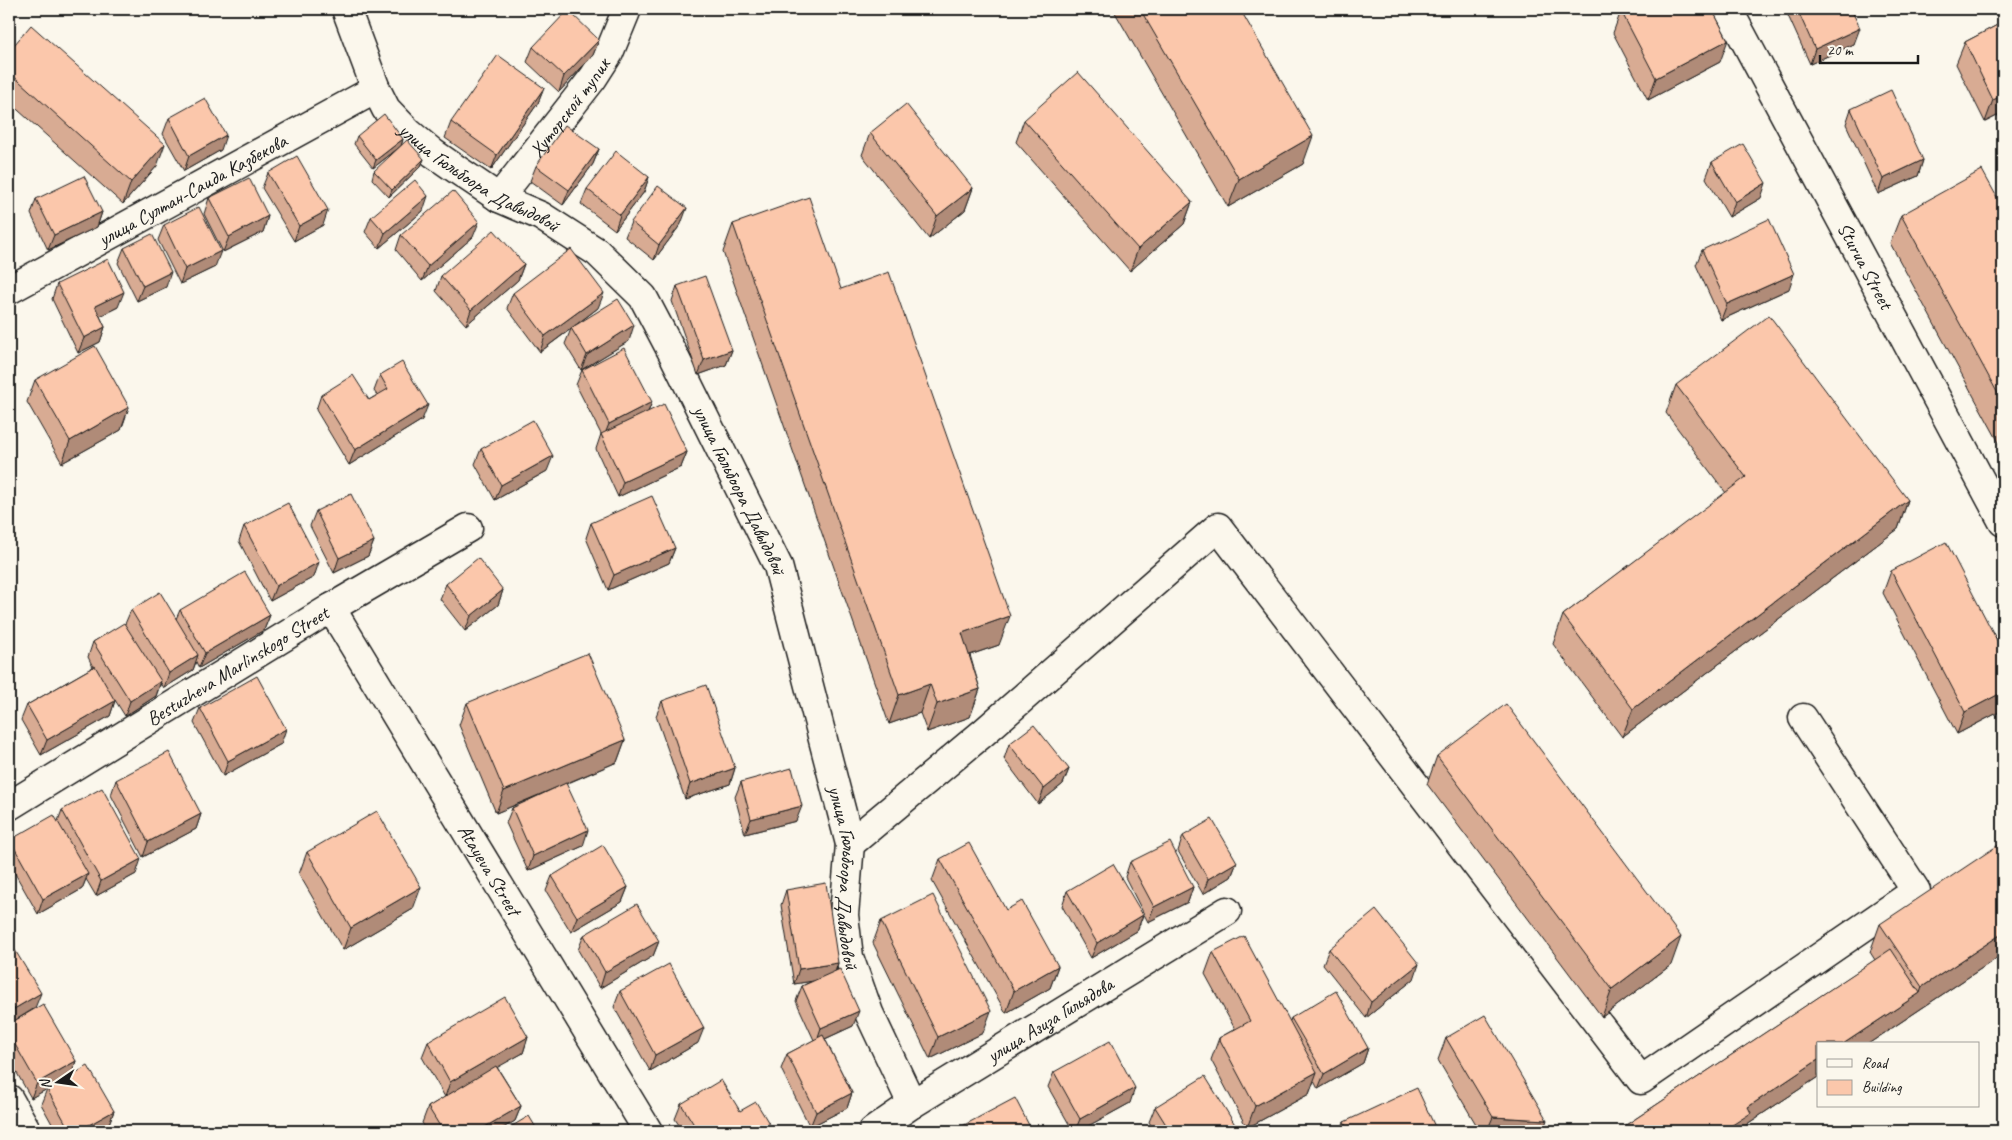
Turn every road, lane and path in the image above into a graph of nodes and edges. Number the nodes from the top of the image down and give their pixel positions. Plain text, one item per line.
1 (346, 9) edge
2 (627, 9) edge
3 (1728, 9) edge
4 (376, 89) junction
5 (499, 198) junction
6 (9, 290) edge
7 (2003, 522) edge
8 (468, 528) dead end
9 (331, 608) junction
10 (1803, 718) dead end
11 (11, 800) edge
12 (850, 844) junction
13 (1227, 911) dead end
14 (9, 1099) edge
15 (912, 1104) junction
16 (27, 1131) edge
17 (648, 1131) edge
18 (873, 1131) edge

1 - 4 street, улица Гюльбоора Давыдовой
2 - 5 street, Хуторской тупик
3 - 7 street, Sturua Street
4 - 5 street, улица Гюльбоора Давыдовой
4 - 6 street, улица Султан-Саида Казбекова
5 - 12 street, улица Гюльбоора Давыдовой
8 - 9 street, Bestuzheva Marlinskogo Street
9 - 11 street, Bestuzheva Marlinskogo Street
9 - 17 street, Atayeva Street
10 - 12 street
12 - 15 street, улица Гюльбоора Давыдовой
13 - 15 street, улица Азиза Гильядова
14 - 16 street
15 - 18 street, улица Азиза Гильядова

